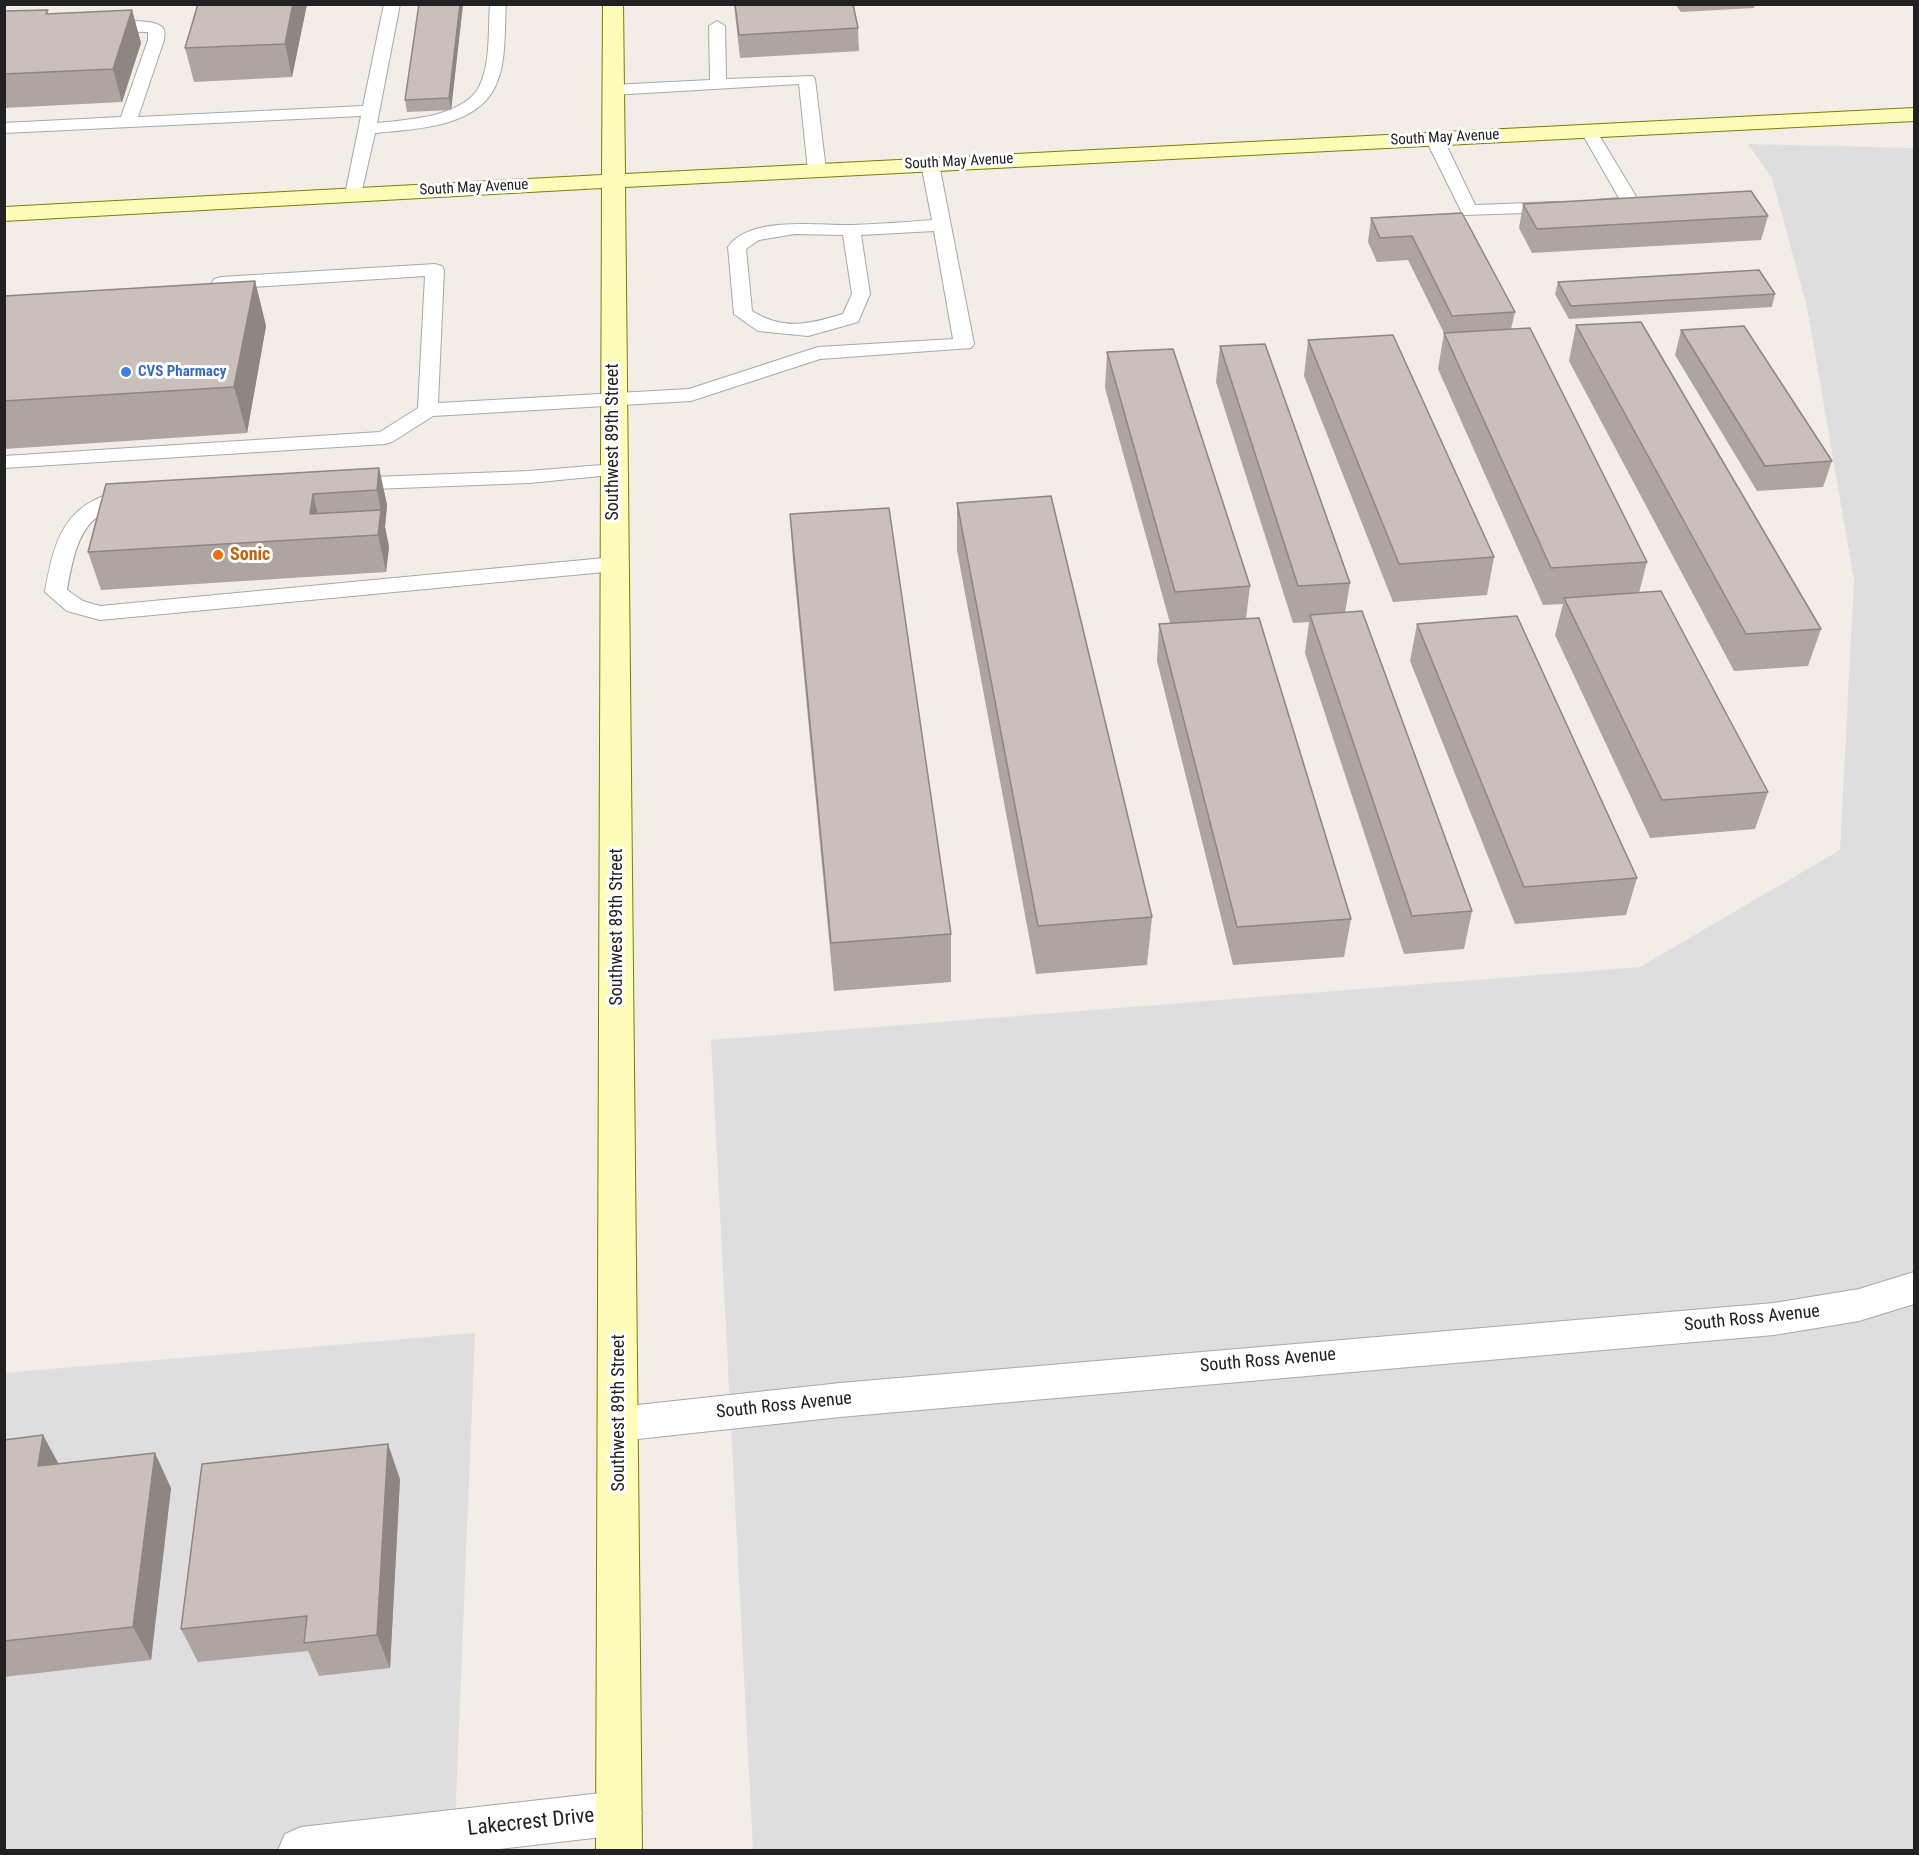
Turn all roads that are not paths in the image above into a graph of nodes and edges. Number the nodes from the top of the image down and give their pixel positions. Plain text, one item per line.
1 (392, 4) edge
2 (498, 4) edge
3 (613, 4) edge
4 (717, 26) dead end
5 (88, 28) edge
6 (718, 84) junction
7 (612, 90) junction
8 (369, 111) junction
9 (1914, 114) edge
10 (128, 122) junction
11 (4, 128) edge
12 (366, 129) junction
13 (1588, 130) junction
14 (1434, 138) junction
15 (930, 164) junction
16 (817, 170) junction
17 (612, 181) junction
18 (354, 195) junction
19 (4, 214) edge
20 (941, 225) junction
21 (851, 230) junction
22 (208, 284) edge
23 (614, 399) junction
24 (428, 410) junction
25 (4, 462) edge
26 (614, 470) junction
27 (324, 484) edge
28 (153, 492) edge
29 (615, 564) junction
30 (1914, 1288) edge
31 (619, 1424) junction
32 (619, 1832) edge
33 (301, 1851) edge

1 - 8 lane
2 - 12 lane
3 - 7 main road, Southwest 89th Street
4 - 6 lane
5 - 10 lane
6 - 7 lane
6 - 16 lane
7 - 17 main road, Southwest 89th Street
8 - 10 lane
8 - 12 lane
9 - 13 main road, South May Avenue
10 - 11 lane
12 - 18 lane
13 - 14 main road, South May Avenue
13 - 14 lane
14 - 15 main road, South May Avenue
15 - 16 main road, South May Avenue
15 - 20 lane
16 - 17 main road, South May Avenue
17 - 18 main road, South May Avenue
17 - 23 main road, Southwest 89th Street
18 - 19 main road, South May Avenue
20 - 21 lane
20 - 23 lane
21 - 21 lane
22 - 24 lane
23 - 24 lane
23 - 26 main road, Southwest 89th Street
24 - 25 lane
26 - 27 lane
26 - 29 main road, Southwest 89th Street
28 - 29 lane
29 - 31 main road, Southwest 89th Street
30 - 31 street, South Ross Avenue
31 - 32 main road, Southwest 89th Street
32 - 33 street, Lakecrest Drive

